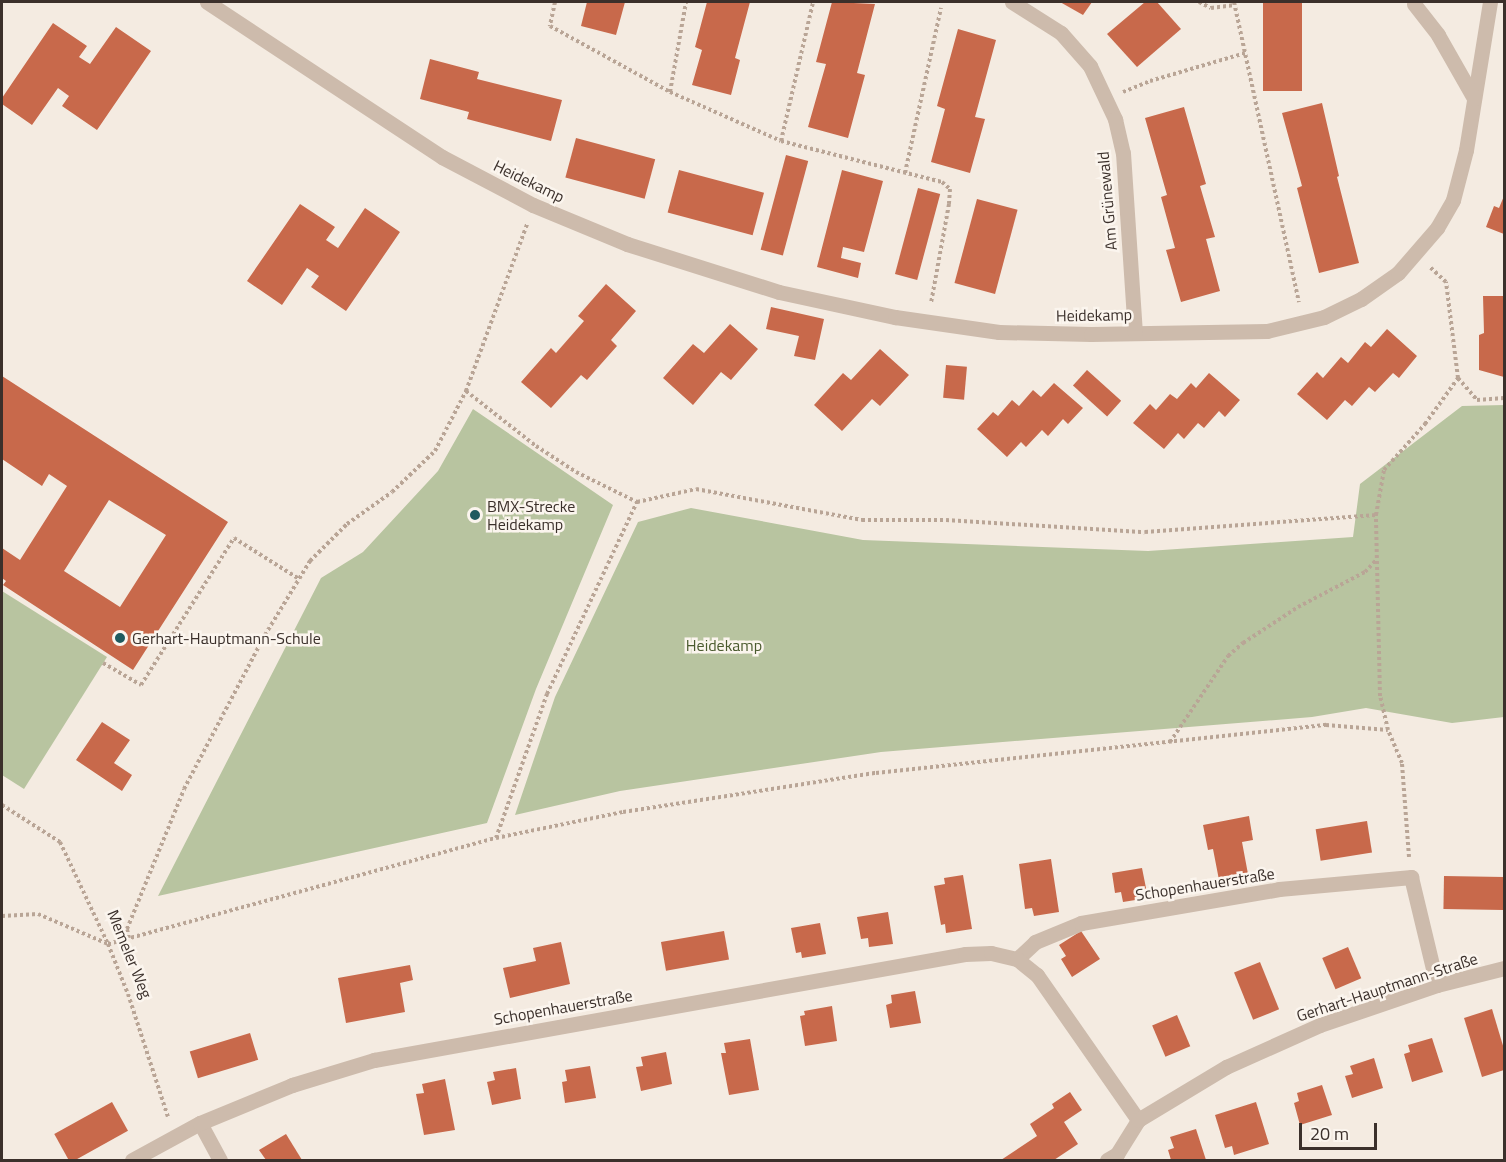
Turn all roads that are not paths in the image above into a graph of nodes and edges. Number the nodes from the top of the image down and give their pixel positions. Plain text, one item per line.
1 (207, 2) edge
2 (1012, 2) edge
3 (1490, 2) edge
4 (1414, 4) dead end
5 (1474, 98) junction
6 (1135, 333) junction
7 (1017, 959) junction
8 (1504, 968) edge
9 (1437, 986) junction
10 (1138, 1120) junction
11 (200, 1123) junction
12 (1116, 1158) edge
13 (132, 1161) edge
14 (220, 1161) edge

1 - 6 street, Heidekamp
2 - 6 street, Am Grünewald
3 - 5 street, Heidekamp
4 - 5 street
5 - 6 street, Heidekamp
7 - 9 street, Schopenhauerstraße
7 - 10 street, Schopenhauerstraße
7 - 11 street, Schopenhauerstraße
8 - 9 street, Gerhart-Hauptmann-Straße
9 - 10 street, Gerhart-Hauptmann-Straße
10 - 12 street, Gerhart-Hauptmann-Straße
11 - 13 street, Schopenhauerstraße
11 - 14 street

